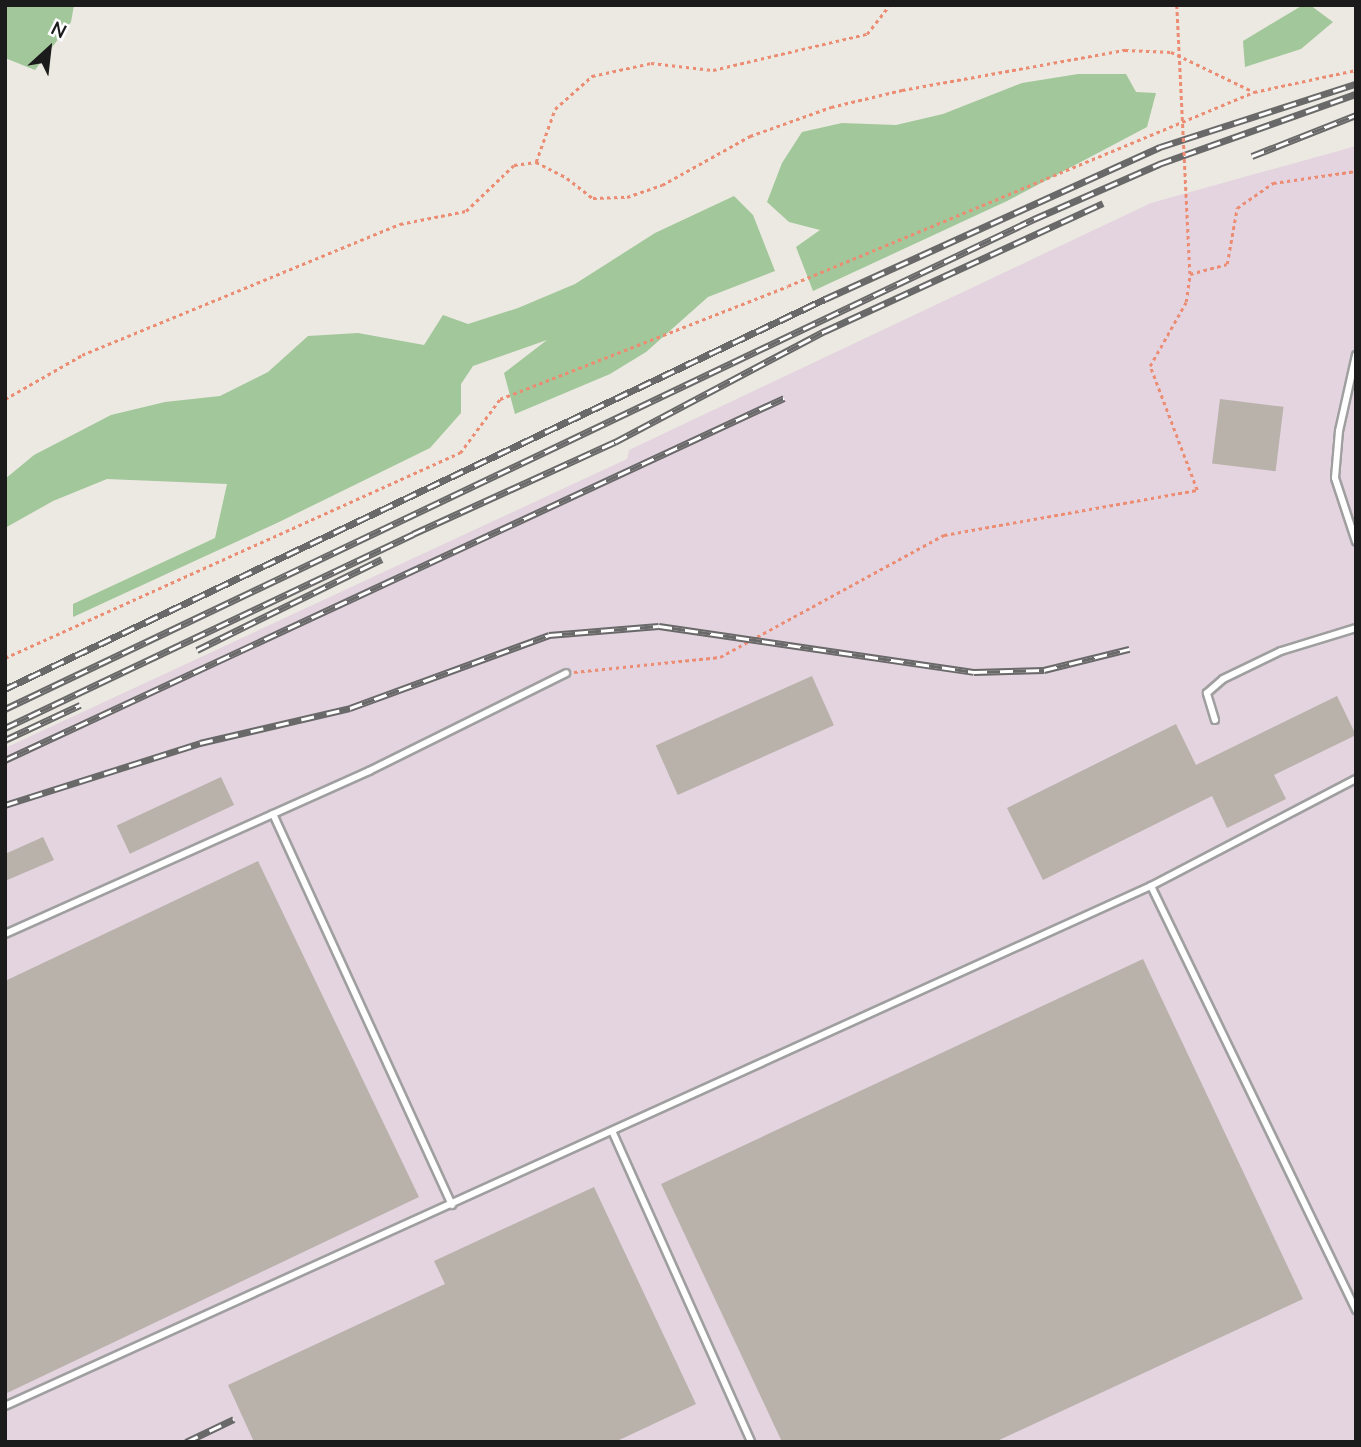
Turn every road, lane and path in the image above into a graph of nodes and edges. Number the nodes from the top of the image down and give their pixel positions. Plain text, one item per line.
1 (890, 5) edge
2 (1177, 5) edge
3 (1356, 70) edge
4 (1254, 92) junction
5 (536, 162) junction
6 (1356, 171) edge
7 (1190, 274) junction
8 (1356, 355) edge
9 (5, 399) edge
10 (1356, 542) edge
11 (1356, 628) edge
12 (5, 658) edge
13 (566, 673) joint
14 (1215, 720) dead end
15 (1356, 779) edge
16 (273, 814) junction
17 (1151, 886) junction
18 (5, 933) edge
19 (613, 1133) junction
20 (452, 1205) junction
21 (1356, 1310) edge
22 (5, 1406) edge
23 (751, 1442) edge

1 - 5 path
2 - 7 path, bridge
3 - 4 path
4 - 5 path
4 - 12 path
5 - 9 path
6 - 7 path
7 - 13 path
8 - 10 lane
11 - 14 lane
13 - 16 lane
15 - 17 lane
16 - 18 lane
16 - 20 lane
17 - 19 lane
17 - 21 lane
19 - 20 lane
19 - 23 lane
20 - 22 lane

